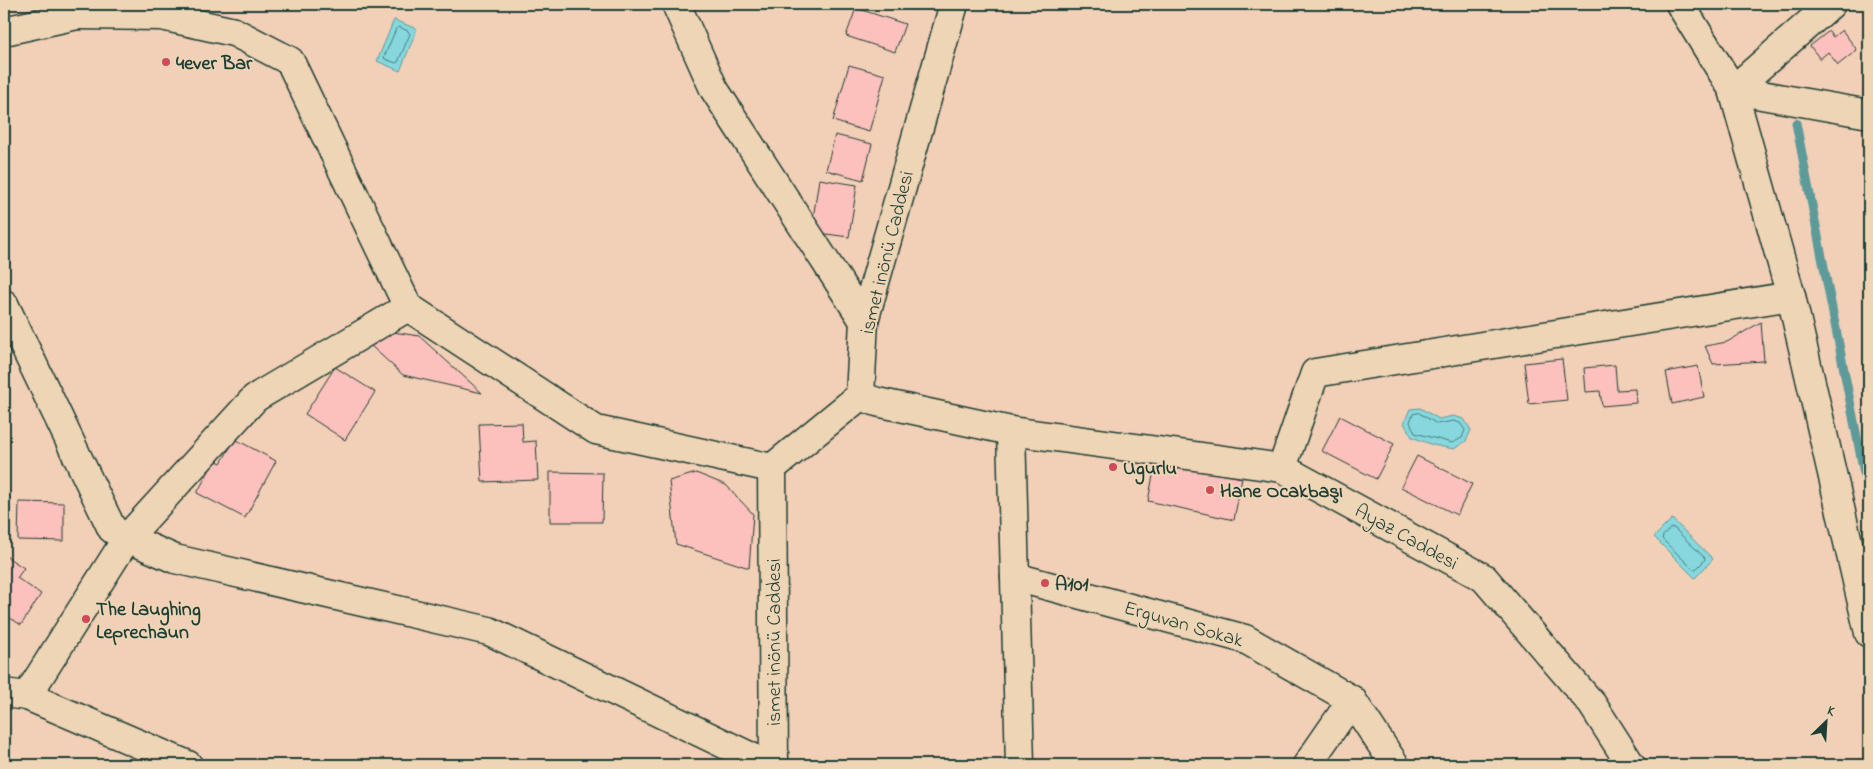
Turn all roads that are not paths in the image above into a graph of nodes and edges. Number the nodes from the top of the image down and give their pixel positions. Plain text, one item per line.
1 (676, 4) edge
2 (954, 4) edge
3 (1680, 4) edge
4 (1832, 4) edge
5 (85, 9) edge
6 (4, 31) edge
7 (1734, 90) junction
8 (1869, 114) edge
9 (1791, 296) junction
10 (4, 304) edge
11 (408, 307) junction
12 (864, 321) junction
13 (860, 396) junction
14 (1012, 431) junction
15 (772, 468) junction
16 (1282, 468) junction
17 (127, 538) junction
18 (1015, 577) junction
19 (1869, 633) edge
20 (15, 695) edge
21 (1352, 700) junction
22 (188, 765) edge
23 (768, 765) edge
24 (774, 765) edge
25 (1020, 765) edge
26 (1307, 765) edge
27 (1395, 765) edge
28 (1631, 765) edge

1 - 12 street
2 - 12 street, ismet inönü Caddesi
3 - 7 street
4 - 7 street
5 - 6 street
5 - 11 street
7 - 8 street
7 - 9 street
9 - 16 street
9 - 19 street
10 - 17 street
11 - 15 street
11 - 17 street
12 - 13 street, ismet inönü Caddesi
13 - 14 street, Ayaz Caddesi
13 - 15 street
14 - 16 street, Ayaz Caddesi
14 - 18 street
15 - 24 street, ismet inönü Caddesi
16 - 28 street, Ayaz Caddesi
17 - 20 street
17 - 23 street
18 - 21 street, Erguvan Sokak
18 - 25 street
20 - 22 street
21 - 26 street
21 - 27 street, Erguvan Sokak

